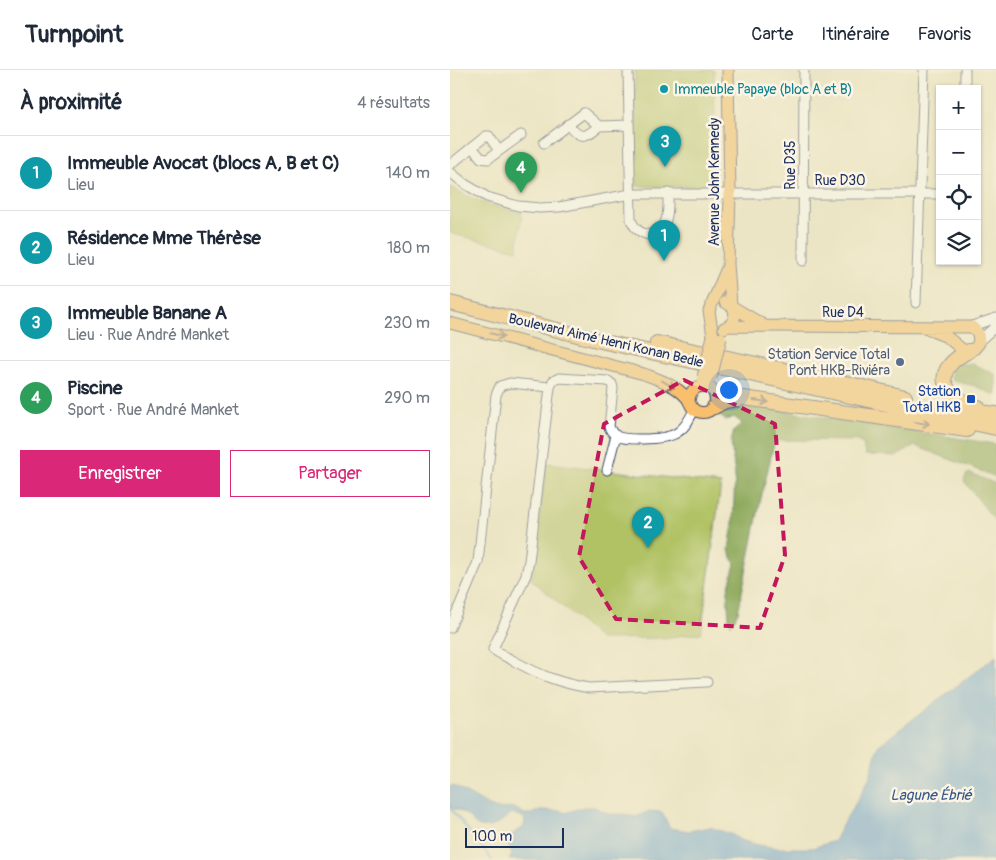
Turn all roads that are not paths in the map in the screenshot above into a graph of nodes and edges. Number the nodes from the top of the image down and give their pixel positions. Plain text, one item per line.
1 (628, 70) edge
2 (728, 70) edge
3 (804, 70) edge
4 (924, 70) edge
5 (965, 70) edge
6 (965, 85) edge
7 (568, 124) junction
8 (629, 124) junction
9 (598, 126) junction
10 (521, 135) dead end
11 (544, 143) dead end
12 (472, 147) junction
13 (500, 151) junction
14 (450, 165) edge
15 (450, 172) edge
16 (668, 193) junction
17 (631, 194) junction
18 (730, 194) junction
19 (804, 194) junction
20 (919, 194) junction
21 (936, 194) edge
22 (803, 261) dead end
23 (728, 264) junction
24 (450, 295) edge
25 (450, 303) edge
26 (916, 303) dead end
27 (732, 306) junction
28 (711, 307) junction
29 (996, 318) edge
30 (450, 323) edge
31 (764, 326) junction
32 (996, 326) edge
33 (922, 327) junction
34 (966, 327) junction
35 (722, 332) junction
36 (980, 340) junction
37 (963, 348) junction
38 (706, 383) junction
39 (550, 387) junction
40 (692, 405) junction
41 (714, 407) junction
42 (996, 413) edge
43 (996, 428) edge
44 (996, 433) edge
45 (616, 435) junction
46 (607, 470) dead end
47 (450, 602) edge
48 (459, 607) junction
49 (450, 628) edge
50 (707, 682) dead end

1 - 8 street
2 - 18 main road, Avenue John Kennedy
3 - 19 street, Rue D35
4 - 20 street
5 - 6 street
7 - 9 street
7 - 9 street
7 - 11 street
8 - 9 street
8 - 17 street
10 - 13 street
12 - 13 street
12 - 13 street
12 - 14 street
15 - 17 street
16 - 17 street
16 - 17 street
16 - 18 street, Rue D30
18 - 19 street, Rue D30
18 - 23 main road, Avenue John Kennedy
19 - 20 street, Rue D30
19 - 22 street, Rue D35
20 - 21 street, Rue D30
20 - 26 street
23 - 27 main road, Avenue John Kennedy
23 - 28 main road, Avenue John Kennedy
24 - 42 highway, Boulevard Aimé Henri Konan Bedie
25 - 43 highway, Boulevard Aimé Henri Konan Bedie
27 - 28 main road
27 - 31 main road, Rue D4
27 - 35 main road, Avenue John Kennedy
28 - 35 main road, Avenue John Kennedy
29 - 34 street
30 -> 40 main road
31 - 33 main road, Rue D4
31 - 35 main road, Rue D4
32 - 36 street
33 - 34 main road, Rue D4
33 - 37 main road, Rue D4
34 - 36 main road
34 - 37 main road
35 - 38 main road, Avenue John Kennedy, bridge
36 - 37 main road
37 - 42 highway
38 - 40 main road
38 - 41 main road
39 - 45 street
39 - 48 street
39 - 50 street
40 - 41 main road
40 - 45 street
41 -> 44 highway
45 - 46 street
47 - 48 street
48 - 49 street

